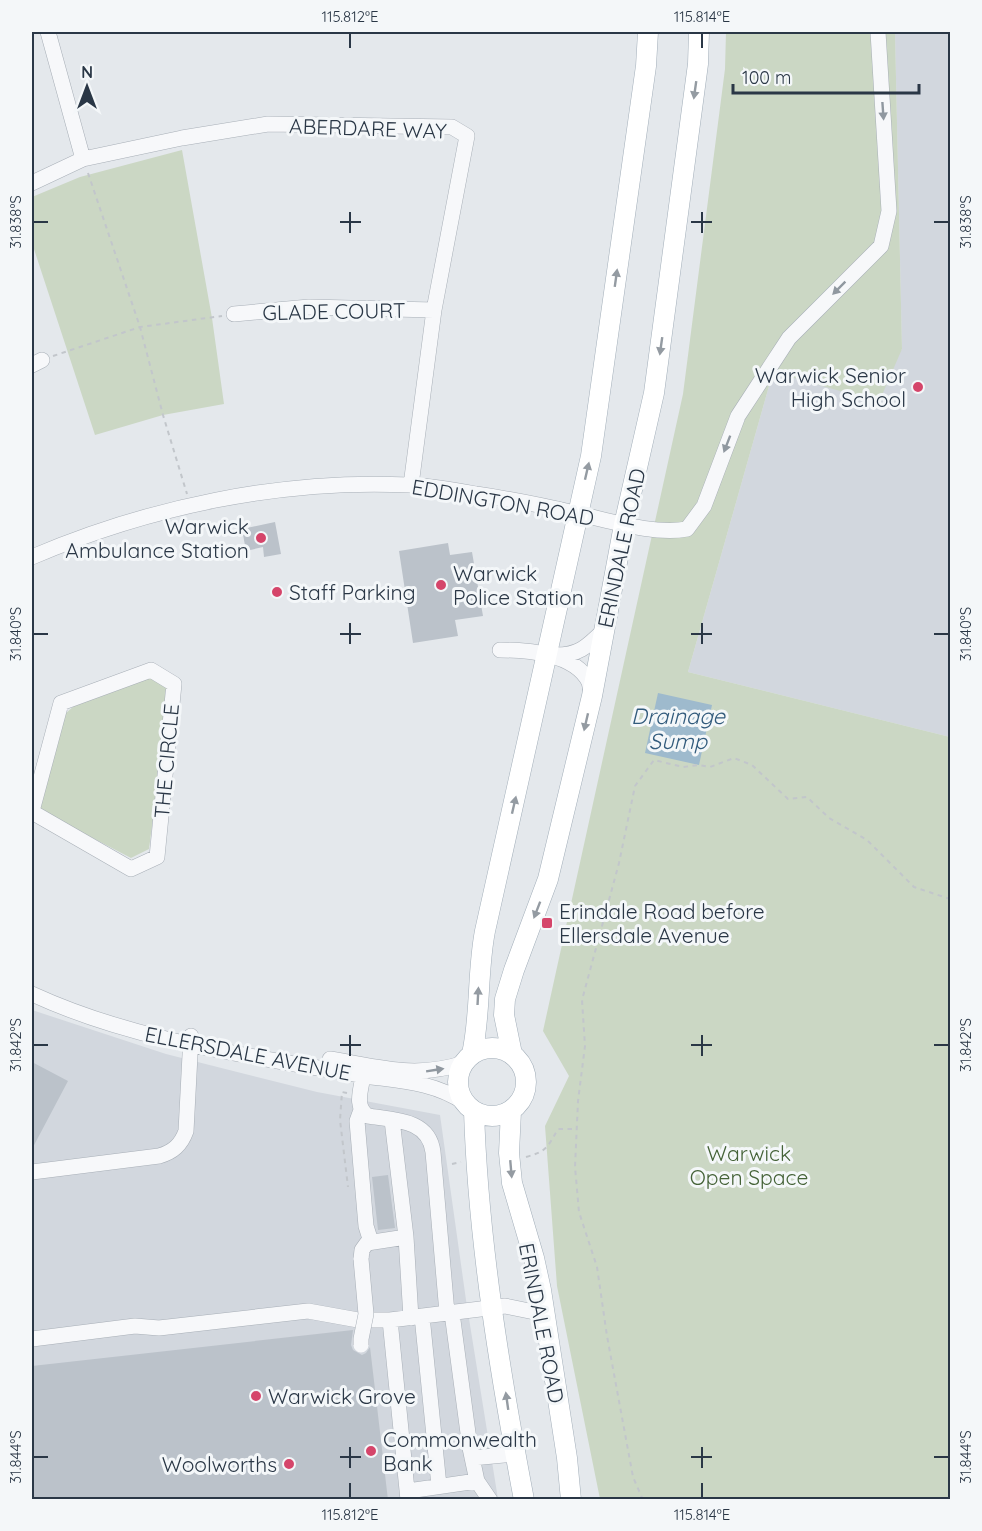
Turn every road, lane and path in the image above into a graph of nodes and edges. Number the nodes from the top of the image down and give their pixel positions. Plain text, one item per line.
1 (48, 32) edge
2 (648, 32) edge
3 (699, 32) edge
4 (878, 32) edge
5 (83, 159) junction
6 (32, 183) edge
7 (434, 310) junction
8 (234, 314) joint
9 (140, 327) junction
10 (37, 362) edge
11 (411, 485) junction
12 (190, 505) junction
13 (577, 513) junction
14 (624, 525) junction
15 (32, 557) edge
16 (604, 630) junction
17 (500, 650) dead end
18 (547, 655) junction
19 (592, 696) junction
20 (32, 811) edge
21 (951, 899) edge
22 (32, 983) edge
23 (32, 994) edge
24 (191, 1041) junction
25 (512, 1054) junction
26 (468, 1058) junction
27 (363, 1076) junction
28 (470, 1107) junction
29 (361, 1110) junction
30 (511, 1111) junction
31 (392, 1120) junction
32 (576, 1129) junction
33 (533, 1155) dead end
34 (32, 1172) edge
35 (406, 1237) junction
36 (371, 1242) junction
37 (493, 1308) junction
38 (449, 1313) junction
39 (544, 1314) junction
40 (416, 1317) junction
41 (390, 1320) junction
42 (32, 1339) edge
43 (362, 1345) dead end
44 (516, 1454) junction
45 (472, 1458) junction
46 (477, 1481) junction
47 (440, 1486) junction
48 (408, 1495) edge
49 (490, 1500) edge
50 (524, 1500) edge
51 (572, 1500) edge
52 (643, 1500) edge

1 - 5 street
13 -> 2 main road, ERINDALE ROAD
3 -> 14 main road, ERINDALE ROAD
4 -> 14 street, EDDINGTON ROAD
5 - 6 street, ABERDARE WAY
5 - 7 street, ABERDARE WAY
5 - 9 path
7 - 8 street, GLADE COURT
7 - 11 street, ABERDARE WAY
8 - 9 path
9 - 10 path
9 - 12 path
11 - 12 street, EDDINGTON ROAD
11 - 13 street, EDDINGTON ROAD
12 - 15 street, EDDINGTON ROAD
13 - 14 street, EDDINGTON ROAD
13 - 18 main road, ERINDALE ROAD
14 - 16 main road, ERINDALE ROAD
16 - 18 street
16 - 19 main road, ERINDALE ROAD
17 - 18 street
18 - 19 street
26 -> 18 main road, ERINDALE ROAD
19 -> 25 main road, ERINDALE ROAD
20 - 20 street, THE CIRCLE
21 - 32 path
22 - 24 street, ELLERSDALE AVENUE
23 - 24 street, ELLERSDALE AVENUE
24 -> 26 street, ELLERSDALE AVENUE
24 - 27 street, ELLERSDALE AVENUE
24 - 34 street
25 - 26 main road
25 - 30 main road, ERINDALE ROAD
26 - 28 main road, ERINDALE ROAD
27 - 28 street, ELLERSDALE AVENUE
27 - 29 street
28 - 30 main road
28 - 37 main road, ERINDALE ROAD
29 - 31 street
29 - 36 street
30 -> 39 main road, ERINDALE ROAD
31 - 35 street
31 - 38 street
32 - 33 path
32 - 52 path
35 - 36 street
35 - 40 street
36 - 43 street, bridge
37 - 38 street
37 - 39 street
44 -> 37 main road, ERINDALE ROAD
38 - 40 street
38 - 45 street
39 - 51 main road, ERINDALE ROAD
40 - 41 street
40 - 47 street
41 - 42 street
41 - 48 street
44 - 45 street
44 - 50 main road, ERINDALE ROAD
45 - 46 street
46 - 47 street
46 - 49 street
47 - 48 street

